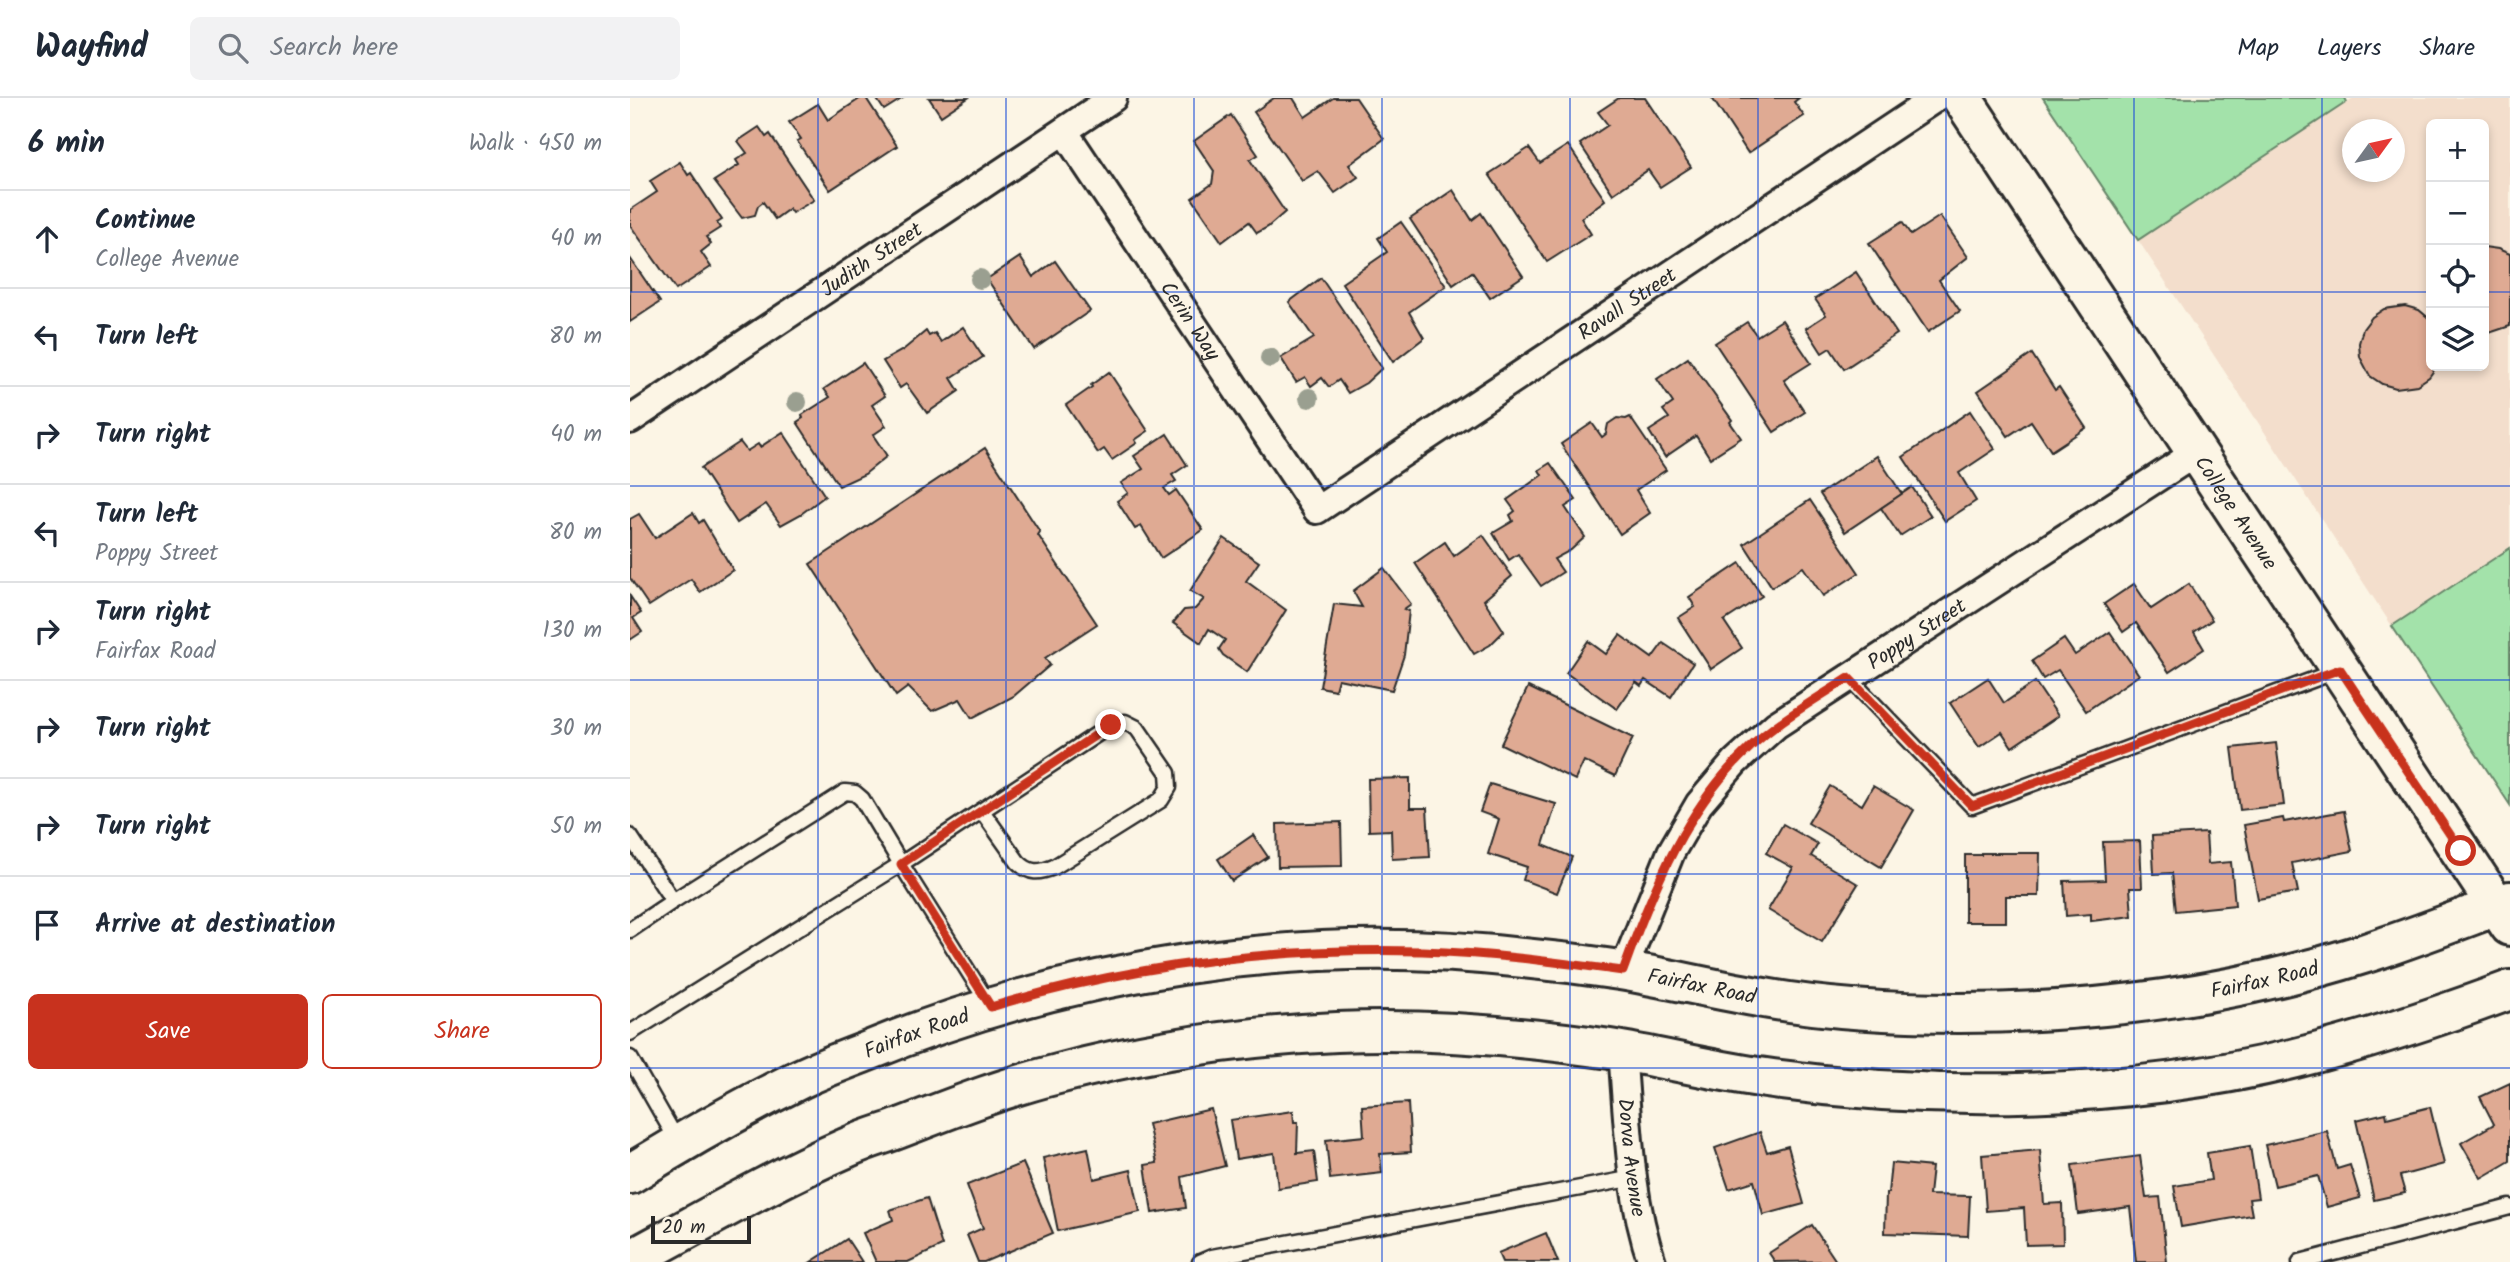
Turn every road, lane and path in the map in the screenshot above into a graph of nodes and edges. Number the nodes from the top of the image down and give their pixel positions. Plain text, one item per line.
1 (1113, 98) edge
2 (1936, 98) edge
3 (1962, 98) edge
4 (1064, 131) junction
5 (630, 420) edge
6 (2197, 452) junction
7 (1317, 510) joint
8 (2340, 669) junction
9 (1849, 678) junction
10 (982, 811) junction
11 (630, 836) edge
12 (901, 864) junction
13 (673, 901) junction
14 (2506, 911) edge
15 (630, 930) edge
16 (1623, 971) junction
17 (2510, 990) edge
18 (991, 1007) junction
19 (630, 1033) edge
20 (1622, 1051) junction
21 (630, 1058) edge
22 (679, 1144) junction
23 (630, 1174) edge
24 (1634, 1178) junction
25 (2510, 1207) edge
26 (630, 1260) edge
27 (1200, 1262) edge
28 (1652, 1262) edge
29 (2300, 1262) edge

1 - 4 street, Judith Street
2 - 7 street, Ravall Street
3 - 6 main road, College Avenue
4 - 5 street, Judith Street
4 - 7 street, Cerin Way
6 - 8 main road, College Avenue
6 - 9 street, Poppy Street
8 - 9 lane
8 - 14 main road, College Avenue
9 - 16 street, Poppy Street
10 - 10 lane
10 - 12 lane
11 - 13 lane
12 - 13 lane
12 - 18 lane
12 - 19 lane
13 - 15 lane
14 - 16 main road, Fairfax Road
16 - 18 main road, Fairfax Road
17 - 20 main road
18 - 22 main road, Fairfax Road
20 - 24 street, Dorva Avenue
20 - 26 main road
21 - 22 lane
22 - 23 main road, Fairfax Road
24 - 27 lane
24 - 28 street, Dorva Avenue
25 - 29 lane

